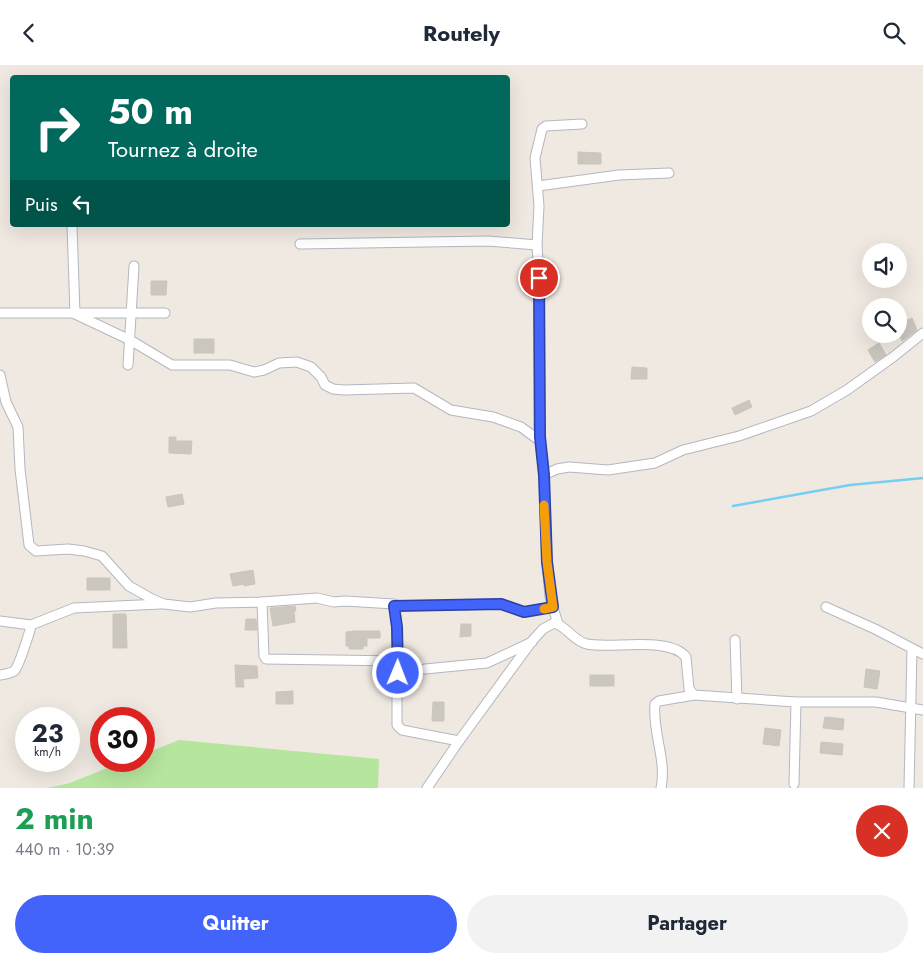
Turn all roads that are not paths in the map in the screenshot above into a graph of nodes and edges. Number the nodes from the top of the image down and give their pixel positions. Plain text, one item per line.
1 (582, 123) dead end
2 (669, 173) dead end
3 (538, 186) junction
4 (72, 227) edge
5 (300, 244) dead end
6 (537, 245) junction
7 (134, 266) dead end
8 (0, 313) edge
9 (132, 313) junction
10 (164, 313) dead end
11 (75, 314) junction
12 (923, 333) edge
13 (130, 340) junction
14 (128, 365) dead end
15 (0, 375) edge
16 (3, 402) edge
17 (540, 441) junction
18 (544, 475) junction
19 (262, 602) junction
20 (164, 604) junction
21 (394, 606) junction
22 (553, 607) junction
23 (826, 607) dead end
24 (0, 621) edge
25 (558, 624) junction
26 (31, 625) junction
27 (735, 640) dead end
28 (532, 641) junction
29 (912, 649) junction
30 (923, 654) edge
31 (398, 661) junction
32 (425, 669) dead end
33 (0, 675) edge
34 (694, 695) junction
35 (737, 699) junction
36 (796, 702) junction
37 (911, 709) junction
38 (923, 709) edge
39 (459, 741) junction
40 (794, 784) dead end
41 (427, 788) edge
42 (661, 788) edge
43 (909, 788) edge

1 - 3 street
2 - 3 street
3 - 6 street
4 - 11 street
5 - 6 street
6 - 17 street
7 - 9 street
8 - 11 street
9 - 10 street
9 - 11 street
9 - 13 street
11 - 13 street
12 - 18 street
13 - 14 street
13 - 17 street
15 - 16 street
16 - 20 street
17 - 18 street
18 - 22 street
19 - 20 street
19 - 21 street
19 - 31 street
20 - 26 street
21 - 22 street
21 - 31 street
22 - 25 street
23 - 29 street
24 - 26 street
25 - 28 street
25 - 34 street
26 - 33 street
27 - 35 street
28 - 32 street
28 - 39 street
29 - 30 street
29 - 37 street
31 - 39 street
34 - 35 street
34 - 42 street
35 - 36 street
36 - 37 street
36 - 40 street
37 - 38 street
37 - 43 street
39 - 41 street

